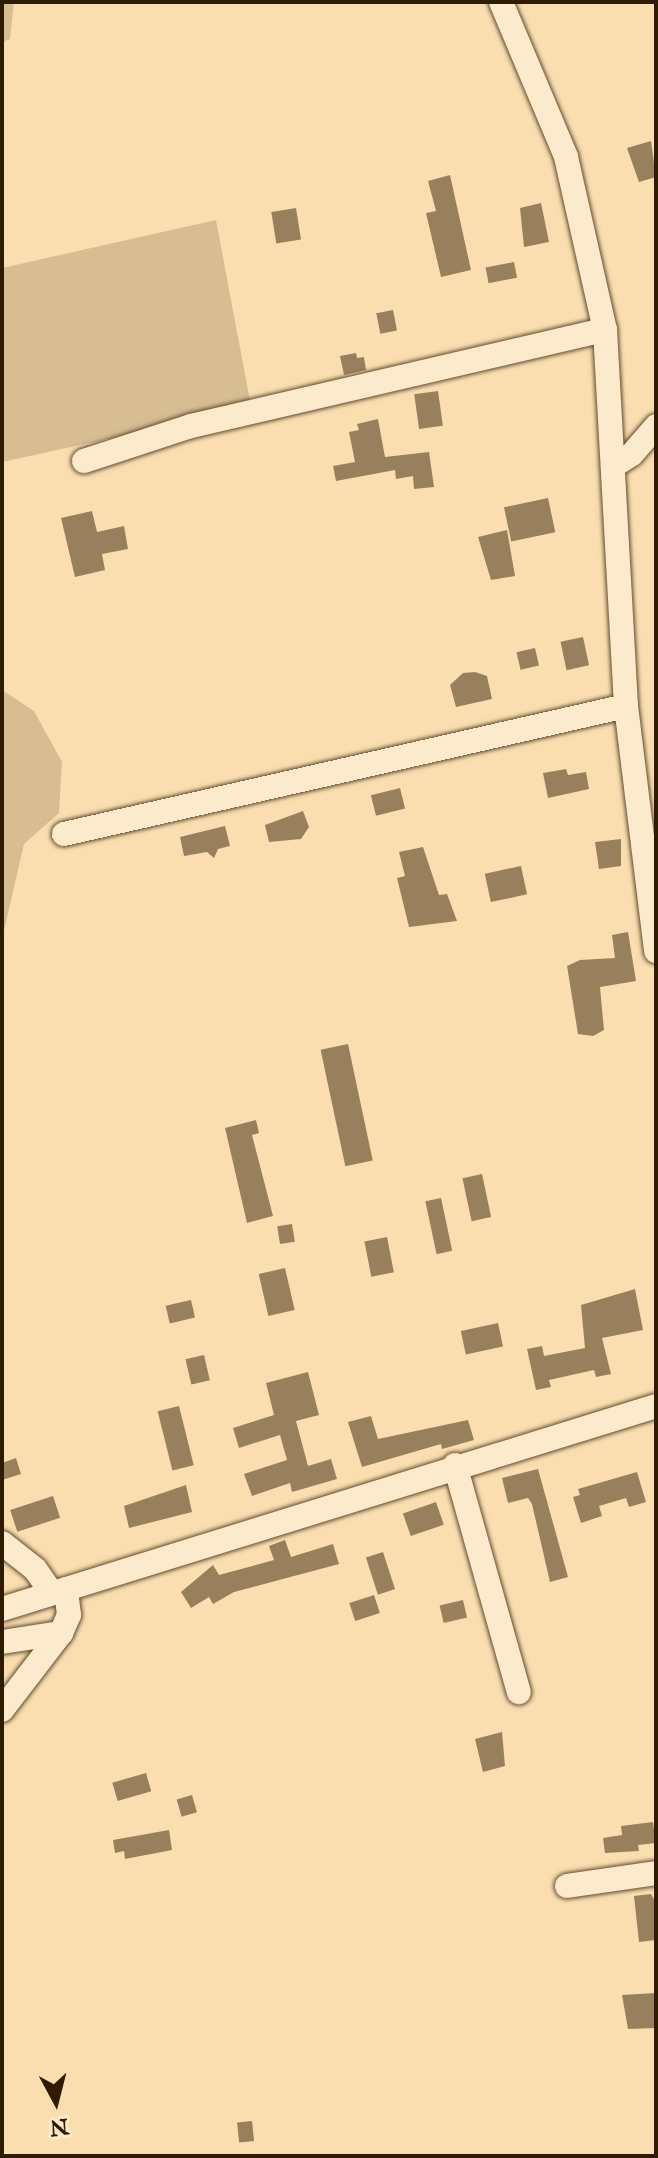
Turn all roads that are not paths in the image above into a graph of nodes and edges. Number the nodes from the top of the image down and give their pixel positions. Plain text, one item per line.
1 (501, 2) edge
2 (605, 330) junction
3 (656, 426) edge
4 (84, 461) dead end
5 (613, 466) junction
6 (626, 706) junction
7 (64, 834) dead end
8 (656, 950) edge
9 (656, 1406) edge
10 (455, 1465) junction
11 (2, 1543) edge
12 (59, 1591) junction
13 (2, 1609) edge
14 (61, 1633) junction
15 (2, 1642) edge
16 (519, 1692) dead end
17 (2, 1710) edge
18 (656, 1873) edge
19 (567, 1886) dead end

1 - 2 street
2 - 4 street
2 - 5 street
3 - 5 street
5 - 6 street
6 - 7 street
6 - 8 street
9 - 10 street
10 - 12 street
10 - 16 street
11 - 12 street
12 - 13 street
12 - 14 street
14 - 15 street
14 - 17 street
18 - 19 street

